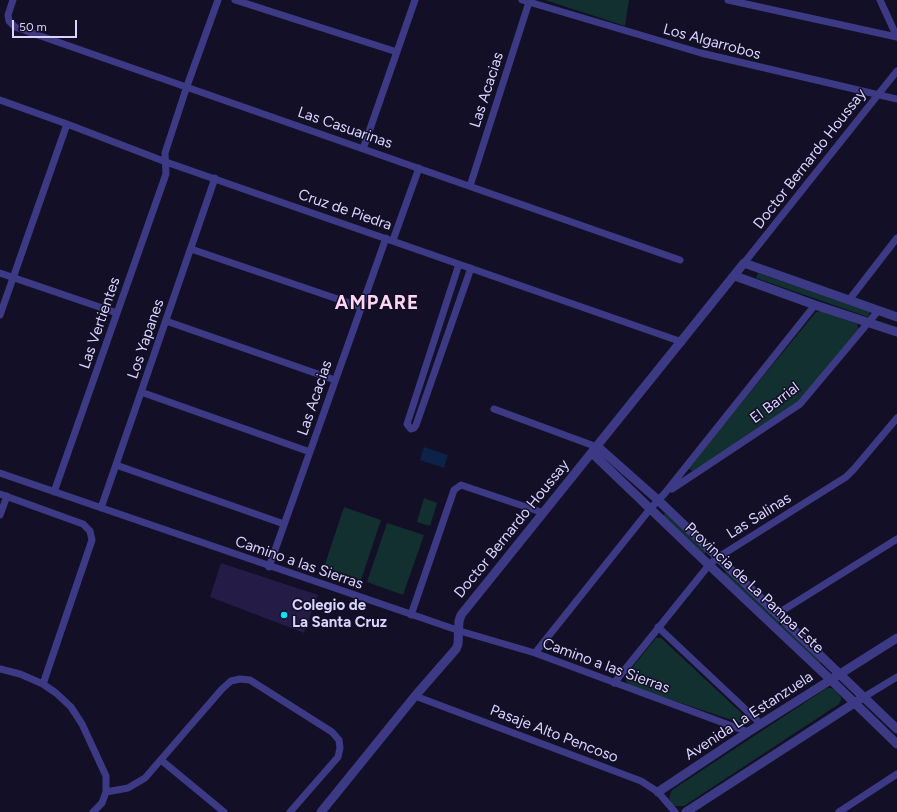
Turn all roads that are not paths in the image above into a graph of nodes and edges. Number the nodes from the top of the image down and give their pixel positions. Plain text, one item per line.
1 (13, 0) edge
2 (218, 0) edge
3 (235, 0) edge
4 (415, 0) edge
5 (728, 0) edge
6 (763, 0) edge
7 (880, 0) edge
8 (526, 1) edge
9 (767, 8) junction
10 (897, 37) edge
11 (397, 52) junction
12 (897, 71) edge
13 (187, 86) junction
14 (878, 95) junction
15 (897, 99) edge
16 (0, 100) edge
17 (67, 124) junction
18 (363, 148) junction
19 (166, 162) junction
20 (419, 168) junction
21 (215, 178) junction
22 (470, 186) junction
23 (897, 238) edge
24 (389, 239) junction
25 (192, 249) junction
26 (680, 260) dead end
27 (459, 264) junction
28 (471, 268) junction
29 (740, 269) junction
30 (0, 273) edge
31 (13, 278) junction
32 (849, 300) junction
33 (815, 305) junction
34 (361, 307) junction
35 (878, 311) junction
36 (117, 313) junction
37 (0, 315) edge
38 (897, 317) edge
39 (166, 321) junction
40 (869, 322) junction
41 (897, 332) edge
42 (682, 342) junction
43 (335, 380) junction
44 (141, 392) junction
45 (494, 409) dead end
46 (897, 418) edge
47 (595, 449) junction
48 (310, 452) junction
49 (116, 465) junction
50 (0, 473) edge
51 (54, 492) junction
52 (665, 493) junction
53 (4, 495) edge
54 (658, 500) junction
55 (101, 508) junction
56 (650, 509) junction
57 (544, 513) junction
58 (0, 515) edge
59 (284, 524) junction
60 (897, 539) edge
61 (717, 558) junction
62 (709, 565) junction
63 (269, 567) junction
64 (777, 614) junction
65 (411, 615) junction
66 (658, 627) junction
67 (460, 631) junction
68 (897, 638) edge
69 (535, 653) junction
70 (0, 669) edge
71 (835, 677) junction
72 (897, 677) edge
73 (614, 683) junction
74 (43, 684) junction
75 (416, 696) junction
76 (864, 697) junction
77 (855, 703) junction
78 (761, 724) junction
79 (897, 729) edge
80 (748, 732) junction
81 (897, 744) edge
82 (161, 760) junction
83 (897, 774) edge
84 (106, 792) junction
85 (658, 792) junction
86 (93, 812) edge
87 (224, 812) edge
88 (290, 812) edge
89 (321, 812) edge
90 (675, 812) edge
91 (686, 812) edge
92 (839, 812) edge

1 - 13 street, Las Casuarinas
2 - 13 street, Las Vertientes
3 - 11 street
4 - 11 street
5 - 9 street
6 - 9 street
7 - 10 street
8 - 14 street, Los Algarrobos
8 - 22 street, Las Acacias
9 - 10 street
11 - 18 street
12 - 14 street, Doctor Bernardo Houssay
13 - 18 street, Las Casuarinas
13 - 19 street, Las Vertientes
14 - 15 street, Los Algarrobos
14 - 29 street, Doctor Bernardo Houssay
16 - 17 street, Cruz de Piedra
17 - 19 street, Cruz de Piedra
17 - 31 street
18 - 20 street, Las Casuarinas
19 - 21 street, Cruz de Piedra
19 - 36 street, Las Vertientes
20 - 22 street, Las Casuarinas
20 - 24 street, Las Acacias
21 - 24 street, Cruz de Piedra
21 - 25 street, Los Yapanes
22 - 26 street, Las Casuarinas
23 - 32 street
24 - 27 street, Cruz de Piedra
24 - 34 street, Las Acacias
25 - 34 street
25 - 39 street, Los Yapanes
27 - 28 street, Cruz de Piedra
27 - 28 street
28 - 42 street, Cruz de Piedra
29 - 32 street
29 - 33 street
29 - 42 street, Doctor Bernardo Houssay
30 - 31 street
31 - 36 street
31 - 37 street
32 - 35 street
33 - 40 street
33 - 52 street, El Barrial
34 - 43 street, Las Acacias
35 - 38 street
35 - 40 street, El Barrial
36 - 51 street, Las Vertientes
39 - 43 street
39 - 44 street, Los Yapanes
40 - 41 street
40 - 52 street, El Barrial
42 - 47 street, Doctor Bernardo Houssay
43 - 48 street, Las Acacias
44 - 48 street
44 - 49 street, Los Yapanes
45 - 47 street, Provincia de La Pampa Este
46 - 61 street, Las Salinas
47 - 54 street, Provincia de La Pampa Este
47 - 56 street, Provincia de La Pampa Este
47 - 57 street, Doctor Bernardo Houssay
48 - 59 street, Las Acacias
49 - 55 street, Los Yapanes
49 - 59 street
50 - 51 street, Camino a las Sierras
51 - 55 street, Camino a las Sierras
52 - 54 street, El Barrial
53 - 58 street
53 - 74 street
54 - 56 street, El Barrial
54 - 61 street, Provincia de La Pampa Este
55 - 63 street, Camino a las Sierras
56 - 62 street, Provincia de La Pampa Este
56 - 69 street, El Barrial
57 - 65 street
57 - 67 street, Doctor Bernardo Houssay
59 - 63 street, Las Acacias
60 - 64 street
61 - 62 street, Las Salinas
61 - 64 street, Provincia de La Pampa Este
62 - 66 street, Las Salinas
62 - 71 street, Provincia de La Pampa Este
63 - 65 street, Camino a las Sierras
64 - 71 street, Provincia de La Pampa Este
65 - 67 street, Camino a las Sierras
66 - 73 street, Las Salinas
66 - 78 street
67 - 69 street, Camino a las Sierras
67 - 75 street, Doctor Bernardo Houssay
68 - 71 street, Avenida La Estanzuela
69 - 73 street, Camino a las Sierras
70 - 74 street
71 - 76 street, Provincia de La Pampa Este
71 - 77 street, Provincia de La Pampa Este
71 - 78 street, Avenida La Estanzuela
72 - 76 street
73 - 80 street, Camino a las Sierras
74 - 84 street
75 - 85 street, Pasaje Alto Pencoso
75 - 89 street, Doctor Bernardo Houssay
76 - 77 street
76 - 79 street, Provincia de La Pampa Este
77 - 81 street, Provincia de La Pampa Este
77 - 91 street
78 - 80 street, Avenida La Estanzuela
80 - 85 street, Avenida La Estanzuela
82 - 84 street
82 - 87 street
82 - 88 street
83 - 92 street
84 - 86 street
85 - 90 street, Pasaje Alto Pencoso

